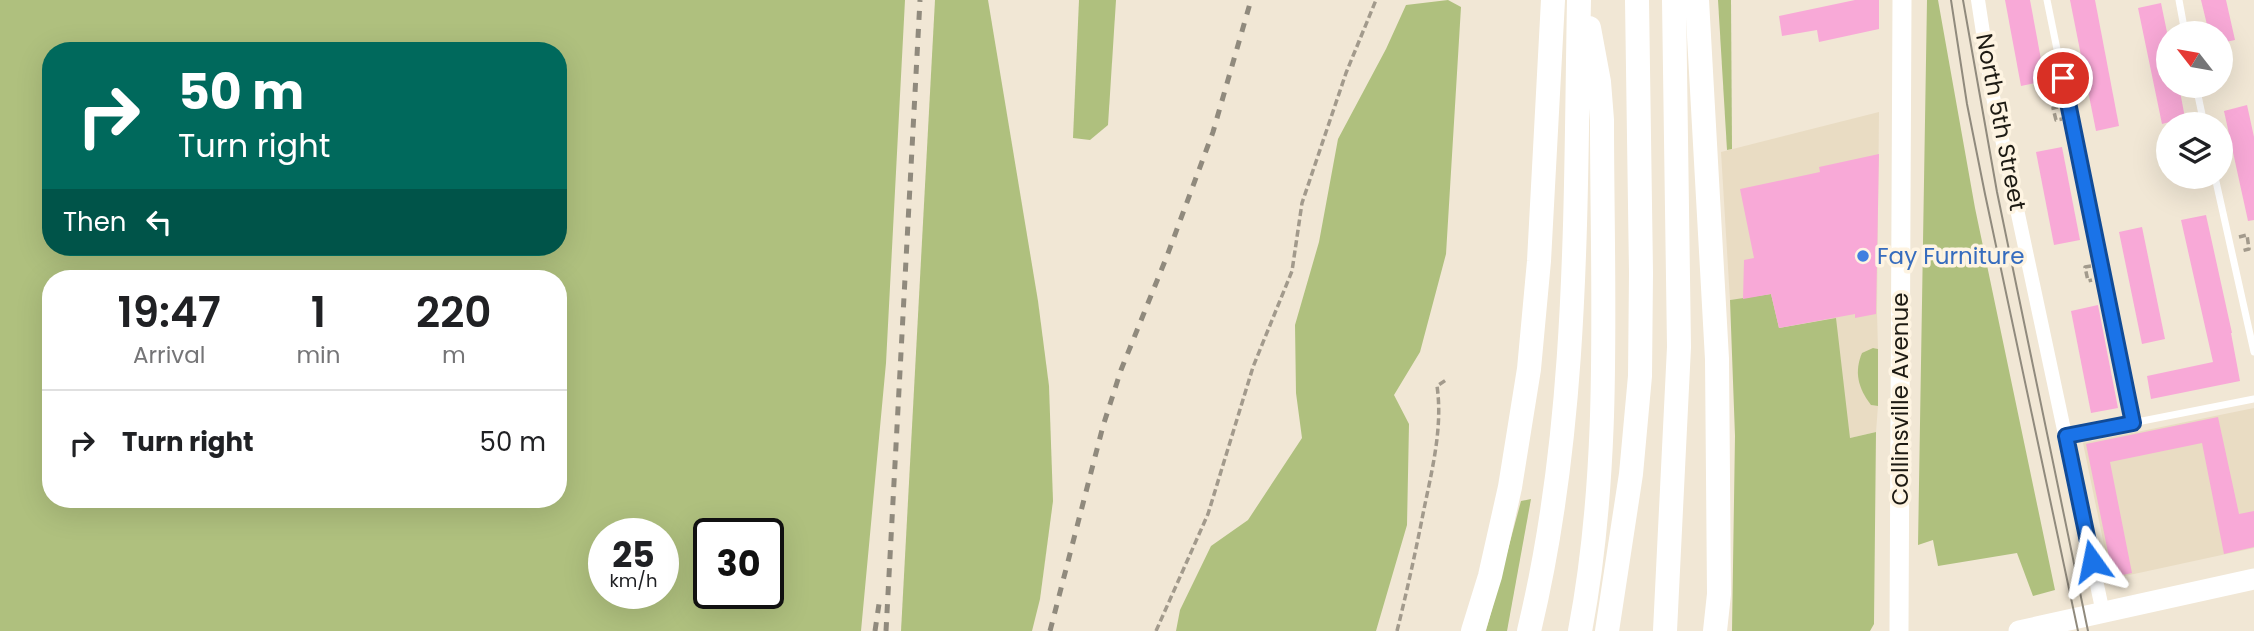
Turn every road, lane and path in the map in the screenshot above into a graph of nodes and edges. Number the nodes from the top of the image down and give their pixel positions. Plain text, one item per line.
1 (1376, 0) edge
2 (1553, 0) edge
3 (1581, 0) edge
4 (1637, 0) edge
5 (1674, 0) edge
6 (1698, 0) edge
7 (1902, 0) edge
8 (1978, 0) edge
9 (2047, 0) edge
10 (2179, 0) edge
11 (2183, 21) edge
12 (2218, 189) edge
13 (2254, 352) edge
14 (1446, 380) dead end
15 (2254, 399) edge
16 (2133, 423) junction
17 (2066, 436) junction
18 (1717, 502) junction
19 (2254, 579) edge
20 (2104, 613) junction
21 (1156, 631) edge
22 (1396, 631) edge
23 (1473, 631) edge
24 (1529, 631) edge
25 (1580, 631) edge
26 (1607, 631) edge
27 (1665, 631) edge
28 (1702, 631) edge
29 (1715, 631) edge
30 (1899, 631) edge
31 (2019, 631) edge

1 - 21 path
2 - 23 highway
3 - 24 highway
3 - 25 highway
4 - 26 highway
5 - 27 highway
6 - 18 highway
7 - 30 main road, Collinsville Avenue
8 - 17 street, North 5th Street
9 - 16 lane
10 - 11 lane
12 - 13 lane
14 - 22 path
15 - 16 lane
16 - 17 lane
17 - 20 street, North 5th Street
18 - 28 highway
18 - 29 highway
19 - 20 main road
20 - 31 main road

